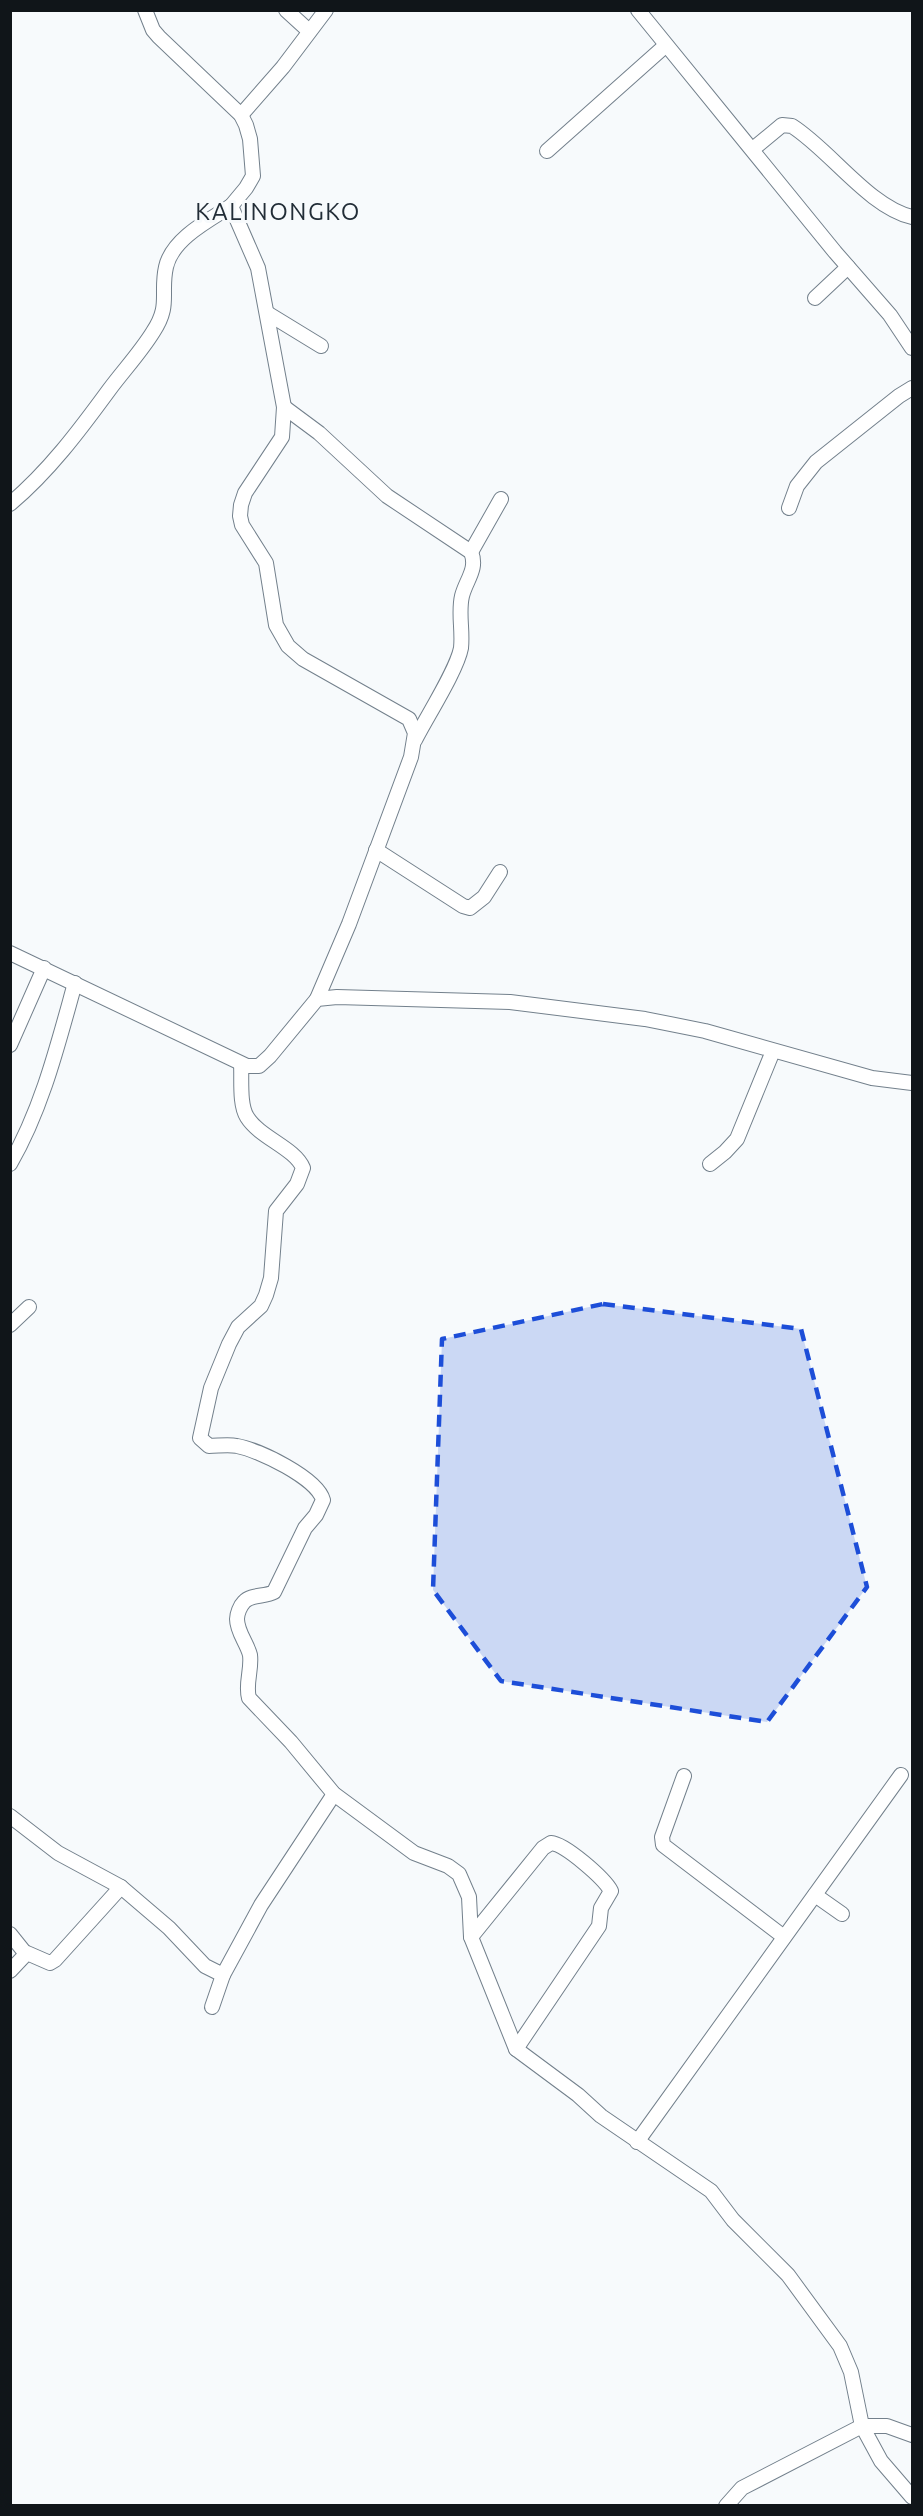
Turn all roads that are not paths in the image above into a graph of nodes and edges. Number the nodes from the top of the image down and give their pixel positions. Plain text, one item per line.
1 (145, 10) edge
2 (286, 10) edge
3 (326, 10) edge
4 (638, 10) edge
5 (309, 30) junction
6 (666, 46) junction
7 (241, 115) junction
8 (753, 149) junction
9 (547, 151) dead end
10 (231, 206) junction
11 (912, 217) edge
12 (848, 267) junction
13 (815, 298) dead end
14 (267, 312) junction
15 (321, 346) dead end
16 (912, 348) edge
17 (912, 388) edge
18 (284, 407) junction
19 (501, 499) dead end
20 (10, 504) edge
21 (789, 508) dead end
22 (471, 552) junction
23 (415, 740) junction
24 (376, 850) junction
25 (500, 872) dead end
26 (10, 953) edge
27 (44, 968) junction
28 (75, 983) junction
29 (317, 999) junction
30 (10, 1045) edge
31 (773, 1052) junction
32 (241, 1064) junction
33 (912, 1083) edge
34 (10, 1164) edge
35 (710, 1164) dead end
36 (29, 1307) dead end
37 (10, 1325) edge
38 (901, 1775) dead end
39 (684, 1776) dead end
40 (334, 1794) junction
41 (11, 1819) edge
42 (121, 1887) junction
43 (815, 1895) junction
44 (842, 1914) dead end
45 (10, 1934) edge
46 (471, 1937) junction
47 (784, 1937) junction
48 (26, 1954) junction
49 (10, 1971) edge
50 (223, 1975) junction
51 (212, 2007) dead end
52 (516, 2049) junction
53 (637, 2142) junction
54 (862, 2426) junction
55 (912, 2435) edge
56 (912, 2499) edge
57 (726, 2505) edge
58 (910, 2505) edge

1 - 7 street
2 - 5 street
3 - 5 street
4 - 6 street
5 - 7 street
6 - 8 street
6 - 9 street
7 - 10 street
8 - 11 street
8 - 12 street
10 - 14 street
10 - 20 street
12 - 13 street
12 - 16 street
14 - 15 street
14 - 18 street
17 - 21 street
18 - 22 street
18 - 23 street
19 - 22 street
22 - 23 street
23 - 24 street
24 - 25 street
24 - 29 street
26 - 27 street
27 - 28 street
27 - 30 street
28 - 32 street
28 - 34 street
29 - 31 street
29 - 32 street
31 - 33 street
31 - 35 street
32 - 40 street
36 - 37 street
38 - 43 street
39 - 47 street
40 - 46 street
40 - 50 street
41 - 42 street
42 - 48 street
42 - 50 street
43 - 44 street
43 - 47 street
45 - 48 street
46 - 52 street
46 - 52 street
47 - 53 street
48 - 49 street
50 - 51 street
52 - 53 street
53 - 54 street
54 - 55 street
54 - 56 street
54 - 57 street
56 - 58 street

